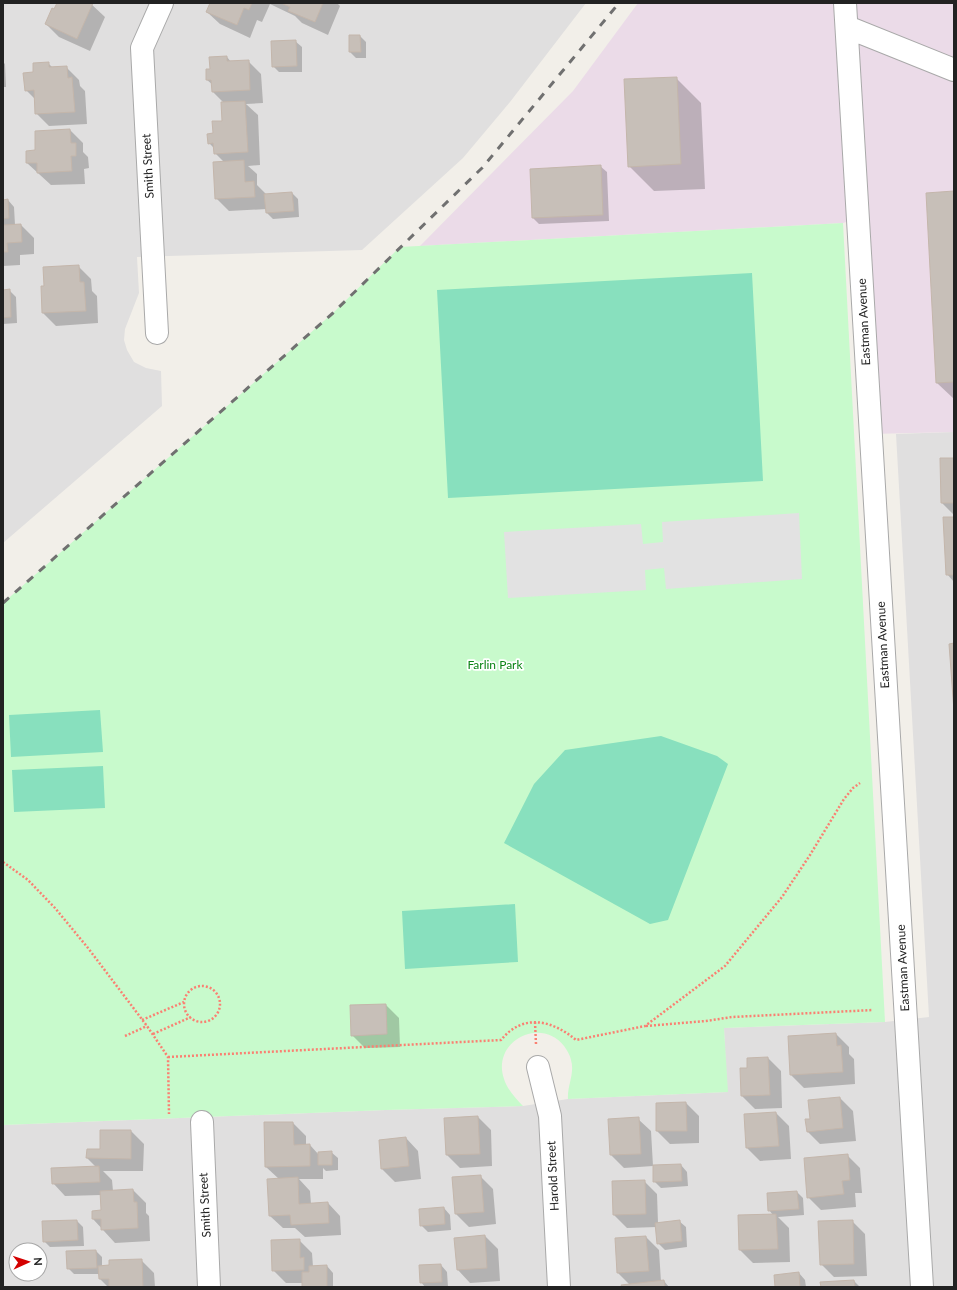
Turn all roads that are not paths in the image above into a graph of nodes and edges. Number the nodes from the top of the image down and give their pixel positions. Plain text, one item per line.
1 (162, 3) edge
2 (845, 3) edge
3 (847, 27) junction
4 (954, 70) edge
5 (157, 333) dead end
6 (538, 1067) dead end
7 (202, 1122) dead end
8 (209, 1287) edge
9 (559, 1287) edge
10 (922, 1287) edge

1 - 5 street, Smith Street
2 - 3 street, Eastman Avenue
3 - 4 street
3 - 10 street, Eastman Avenue
6 - 9 street, Harold Street
7 - 8 street, Smith Street

